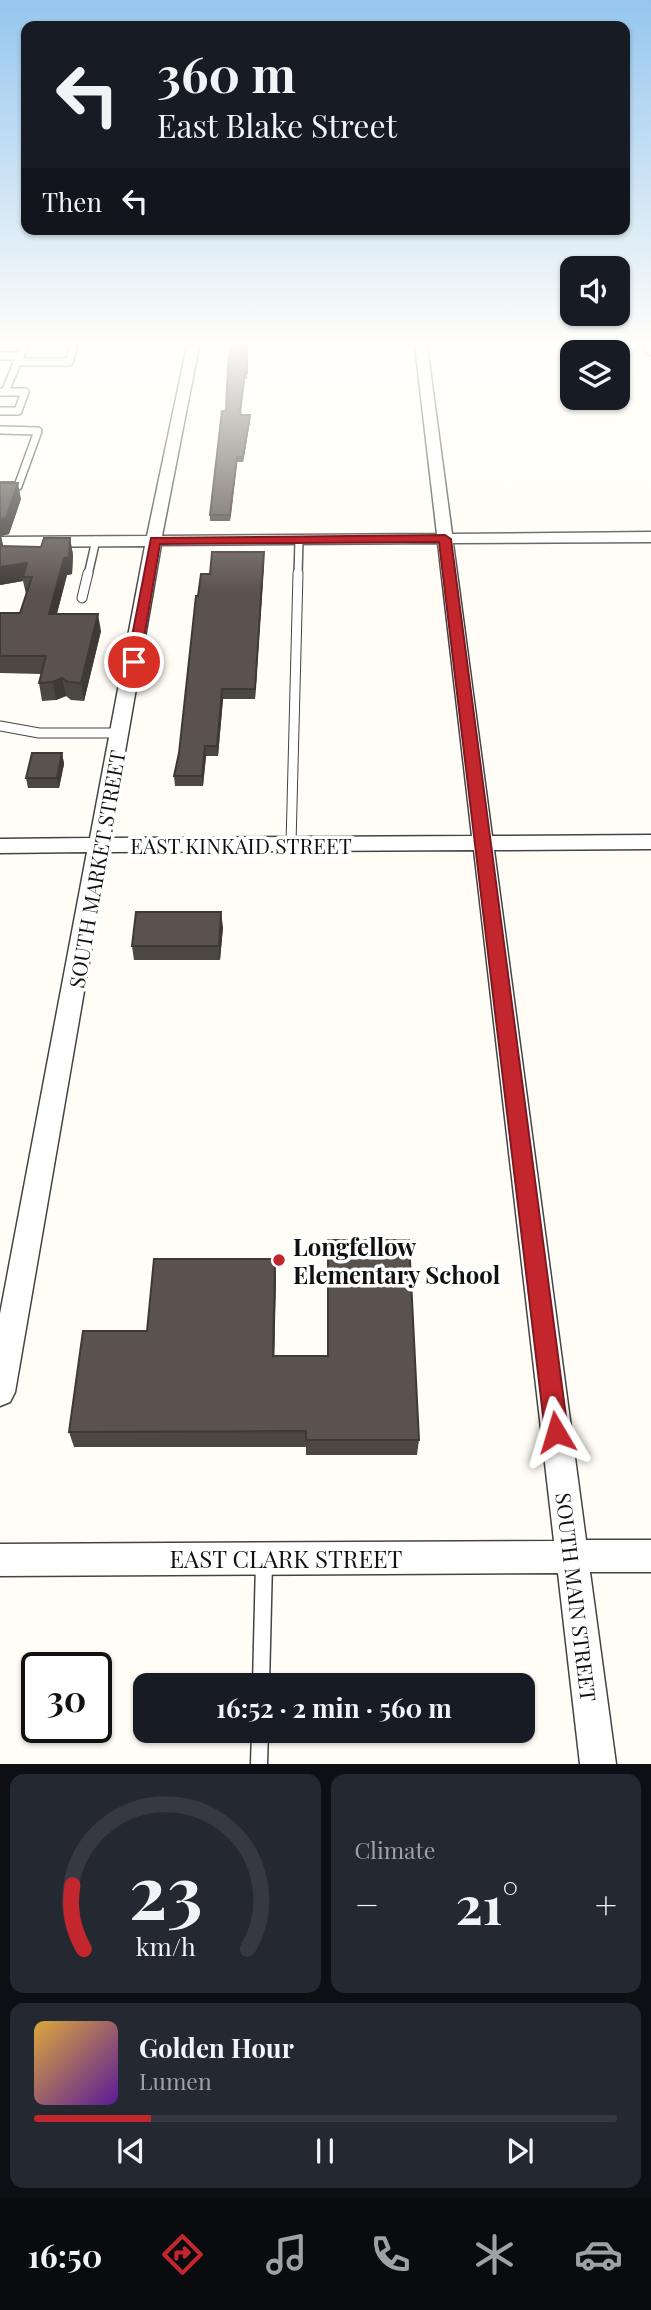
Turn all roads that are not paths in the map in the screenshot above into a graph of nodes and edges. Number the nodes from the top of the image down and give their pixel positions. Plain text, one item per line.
1 (176, 428) edge
2 (431, 428) edge
3 (0, 430) edge
4 (0, 486) edge
5 (651, 537) edge
6 (445, 539) junction
7 (96, 540) junction
8 (299, 540) junction
9 (155, 541) junction
10 (0, 542) edge
11 (82, 598) dead end
12 (0, 726) edge
13 (121, 733) junction
14 (651, 842) edge
15 (483, 843) junction
16 (291, 844) junction
17 (0, 846) edge
18 (100, 846) junction
19 (0, 1392) edge
20 (572, 1556) junction
21 (651, 1556) edge
22 (264, 1558) junction
23 (0, 1560) edge
24 (261, 1673) edge
25 (260, 1743) edge
26 (259, 1764) edge
27 (598, 1764) edge

1 - 9 street, SOUTH MARKET STREET
2 - 6 street, SOUTH MAIN STREET
3 - 4 lane
5 - 6 street
6 - 8 street
6 - 15 street, SOUTH MAIN STREET
7 - 9 street
7 - 10 street
7 - 11 lane
8 - 9 street
8 - 16 lane
9 - 13 street, SOUTH MARKET STREET
12 - 13 lane
13 - 18 street, SOUTH MARKET STREET
14 - 15 street, EAST KINKAID STREET
15 - 16 street, EAST KINKAID STREET
15 - 20 street, SOUTH MAIN STREET
16 - 18 street, EAST KINKAID STREET
17 - 18 street, EAST KINKAID STREET
18 - 19 street, SOUTH MARKET STREET
20 - 21 street, EAST CLARK STREET
20 - 22 street, EAST CLARK STREET
20 - 27 street, SOUTH MAIN STREET
22 - 23 street, EAST CLARK STREET
22 - 24 lane
25 - 26 lane

